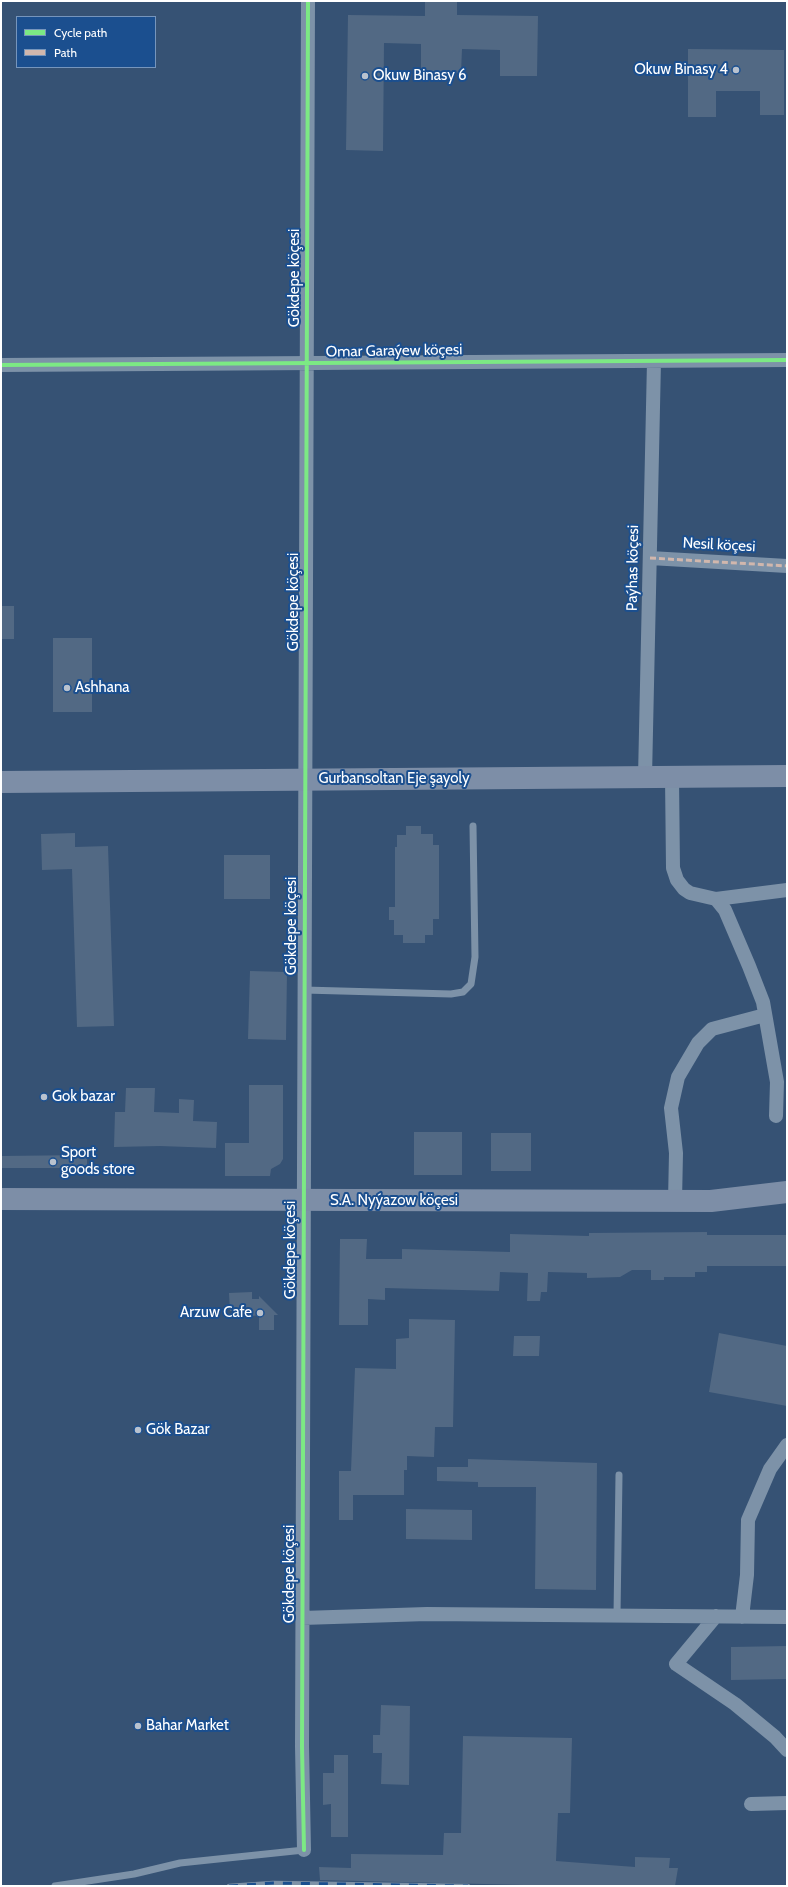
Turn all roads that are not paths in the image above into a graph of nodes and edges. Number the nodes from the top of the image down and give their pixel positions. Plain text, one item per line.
1 (308, 1) edge
2 (787, 360) edge
3 (654, 361) junction
4 (306, 364) junction
5 (1, 366) edge
6 (650, 558) junction
7 (787, 566) edge
8 (672, 776) junction
9 (787, 776) edge
10 (645, 777) junction
11 (305, 779) junction
12 (1, 782) edge
13 (473, 826) dead end
14 (787, 890) edge
15 (716, 899) junction
16 (304, 990) junction
17 (765, 1015) junction
18 (776, 1116) dead end
19 (787, 1192) edge
20 (1, 1199) edge
21 (303, 1201) junction
22 (675, 1201) junction
23 (787, 1445) edge
24 (620, 1475) dead end
25 (617, 1616) junction
26 (716, 1616) junction
27 (742, 1617) junction
28 (787, 1617) edge
29 (302, 1618) junction
30 (787, 1750) edge
31 (787, 1803) edge
32 (751, 1804) dead end
33 (304, 1850) joint
34 (55, 1886) edge

1 - 4 street, Gökdepe köçesi
2 - 3 street, Omar Garaýew köçesi
3 - 4 street, Omar Garaýew köçesi
3 - 6 street, Paýhas köçesi
4 - 5 street, Omar Garaýew köçesi
4 - 11 street, Gökdepe köçesi
6 - 7 street, Nesil köçesi
6 - 10 street, Paýhas köçesi
8 - 9 main road, Gurbansoltan Eje şayoly
8 - 10 main road, Gurbansoltan Eje şayoly
8 - 15 street
10 - 11 main road, Gurbansoltan Eje şayoly
11 - 12 main road, Gurbansoltan Eje şayoly
11 - 16 street, Gökdepe köçesi
13 - 16 lane
14 - 15 street
15 - 17 street
16 - 21 street, Gökdepe köçesi
17 - 18 street
17 - 22 street
19 - 22 main road, S.A. Nyýazow köçesi
20 - 21 main road, S.A. Nyýazow köçesi
21 - 22 main road, S.A. Nyýazow köçesi
21 - 29 street, Gökdepe köçesi
23 - 27 street
24 - 25 lane
25 - 26 street
25 - 29 street
26 - 27 street
26 - 30 street
27 - 28 street
29 - 33 street, Gökdepe köçesi
31 - 32 street
33 - 34 lane

